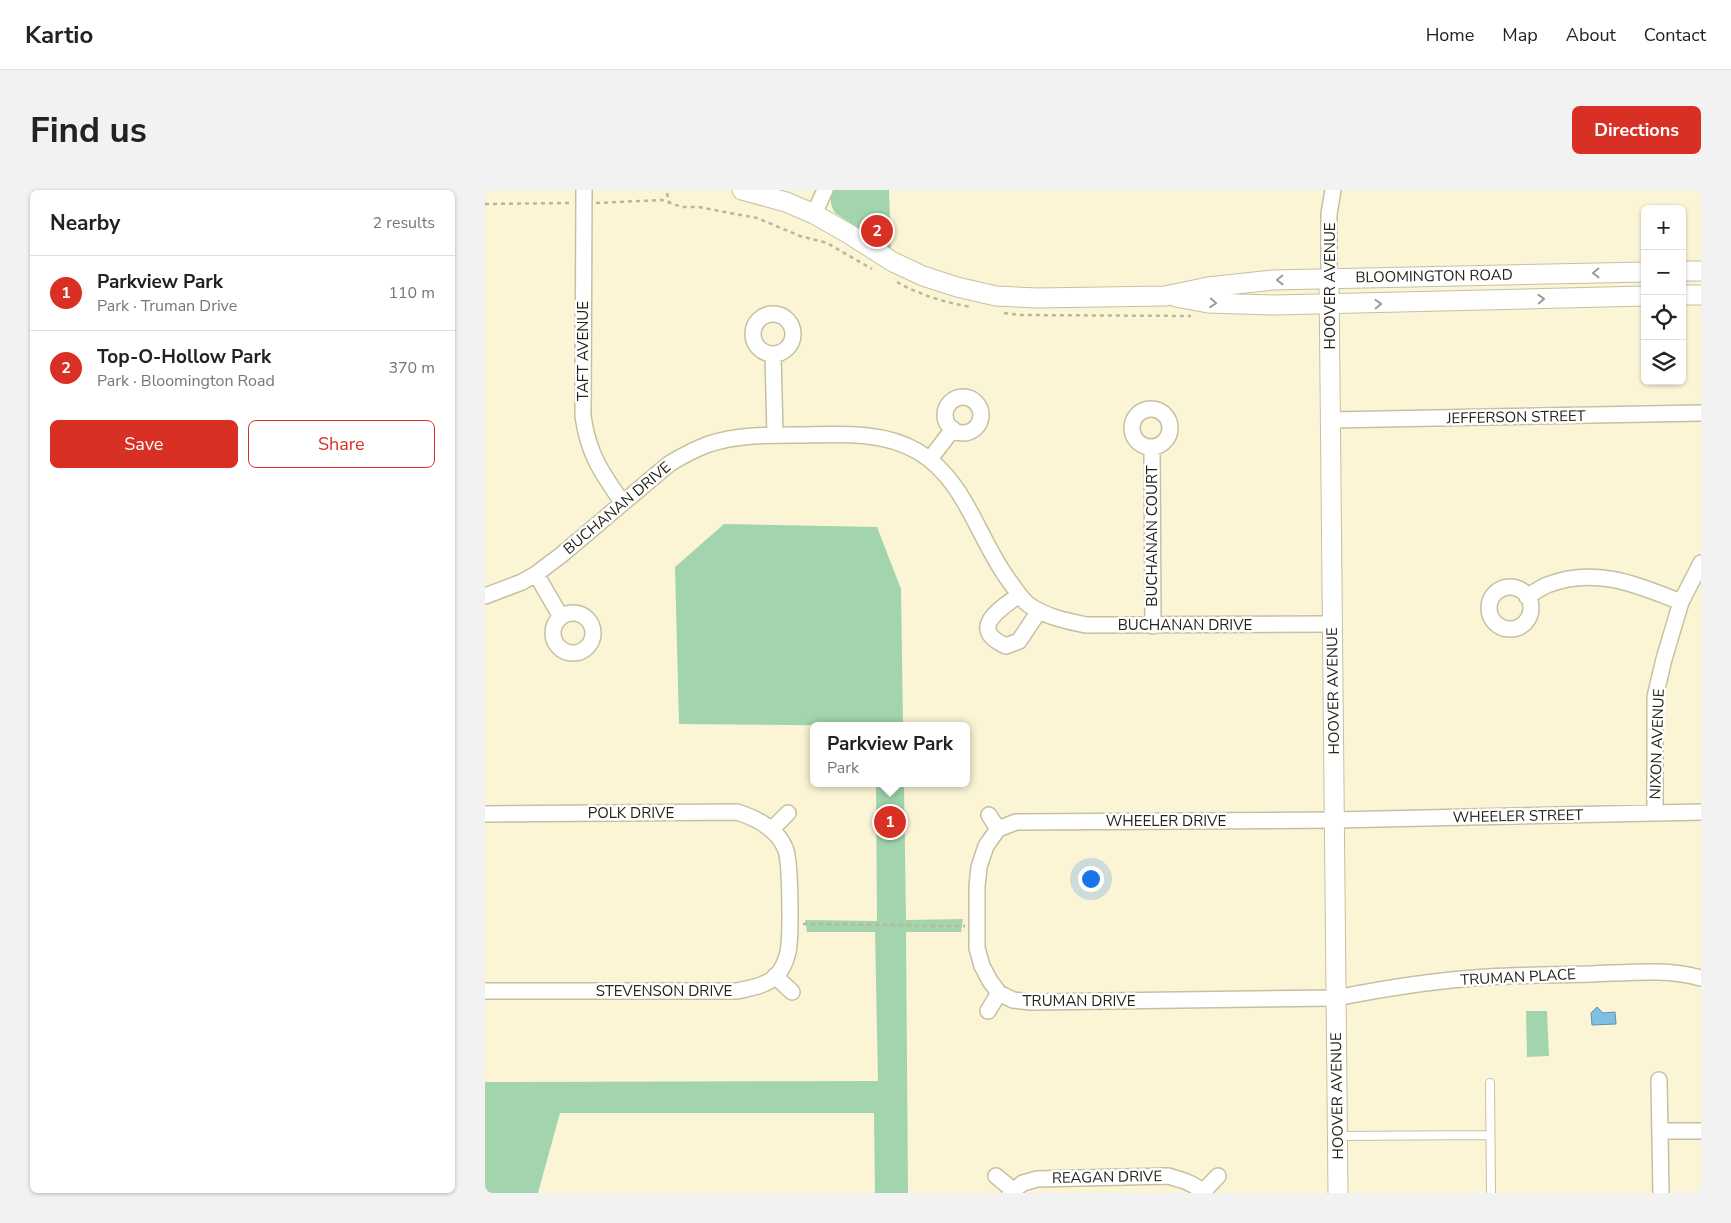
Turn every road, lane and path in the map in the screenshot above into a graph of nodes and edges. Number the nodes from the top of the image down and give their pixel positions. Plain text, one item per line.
1 (584, 190) edge
2 (742, 190) edge
3 (825, 190) edge
4 (1333, 190) edge
5 (667, 193) dead end
6 (669, 203) dead end
7 (814, 214) junction
8 (1686, 271) edge
9 (1701, 271) edge
10 (1641, 272) edge
11 (1329, 279) junction
12 (1686, 295) edge
13 (1701, 295) edge
14 (1165, 296) junction
15 (1641, 296) edge
16 (1330, 305) junction
17 (773, 354) dead end
18 (1701, 413) edge
19 (1331, 420) junction
20 (953, 429) dead end
21 (775, 435) junction
22 (1152, 447) dead end
23 (930, 459) junction
24 (622, 502) junction
25 (1701, 562) edge
26 (536, 574) junction
27 (1019, 595) junction
28 (485, 596) edge
29 (1527, 597) dead end
30 (1681, 602) junction
31 (1039, 611) junction
32 (561, 617) dead end
33 (1333, 624) junction
34 (1153, 626) junction
35 (1655, 812) junction
36 (1701, 812) edge
37 (788, 813) dead end
38 (485, 814) edge
39 (989, 815) dead end
40 (1335, 820) junction
41 (998, 829) junction
42 (771, 830) junction
43 (789, 924) junction
44 (977, 926) junction
45 (775, 976) junction
46 (1701, 978) edge
47 (485, 991) edge
48 (792, 992) dead end
49 (999, 993) junction
50 (1336, 998) junction
51 (988, 1011) dead end
52 (1659, 1080) dead end
53 (1490, 1083) dead end
54 (1660, 1131) junction
55 (1701, 1131) edge
56 (1490, 1135) junction
57 (1338, 1136) junction
58 (996, 1176) dead end
59 (1218, 1176) dead end
60 (1012, 1191) edge
61 (1204, 1192) edge
62 (1338, 1193) edge
63 (1491, 1193) edge
64 (1661, 1193) edge

1 - 24 street, TAFT AVENUE
2 - 7 street, BLOOMINGTON ROAD
3 - 7 street
4 - 11 street, HOOVER AVENUE
5 - 6 path
7 - 14 street, BLOOMINGTON ROAD
8 - 9 street
10 -> 11 street, BLOOMINGTON ROAD
11 -> 14 street, BLOOMINGTON ROAD
11 - 16 street, HOOVER AVENUE
12 - 13 street
14 -> 16 street, BLOOMINGTON ROAD
16 -> 15 street, BLOOMINGTON ROAD
16 - 19 street, HOOVER AVENUE
17 - 21 street
18 - 19 street, JEFFERSON STREET
19 - 33 street, HOOVER AVENUE
20 - 23 street
21 - 23 street, BUCHANAN DRIVE
21 - 24 street, BUCHANAN DRIVE
22 - 34 street, BUCHANAN COURT
23 - 27 street, BUCHANAN DRIVE
24 - 26 street, BUCHANAN DRIVE
25 - 30 street, NIXON AVENUE
26 - 28 street, BUCHANAN DRIVE
26 - 32 street
27 - 31 street, BUCHANAN DRIVE
27 - 31 street
29 - 30 street
30 - 35 street, NIXON AVENUE
31 - 34 street, BUCHANAN DRIVE
33 - 34 street, BUCHANAN DRIVE
33 - 40 street, HOOVER AVENUE
35 - 36 street, WHEELER STREET
35 - 40 street, WHEELER STREET
37 - 42 street
38 - 42 street, POLK DRIVE
39 - 41 street
40 - 41 street, WHEELER DRIVE
40 - 50 street, HOOVER AVENUE
41 - 44 street
42 - 43 street
43 - 44 path
43 - 45 street
44 - 49 street
45 - 47 street, STEVENSON DRIVE
45 - 48 street
46 - 50 street, TRUMAN PLACE
49 - 50 street, TRUMAN DRIVE
49 - 51 street
50 - 57 street, HOOVER AVENUE
52 - 54 street
53 - 56 lane
54 - 55 street
54 - 64 street
56 - 57 lane
56 - 63 lane
57 - 62 street, HOOVER AVENUE
58 - 60 street
59 - 61 street
60 - 61 street, REAGAN DRIVE

